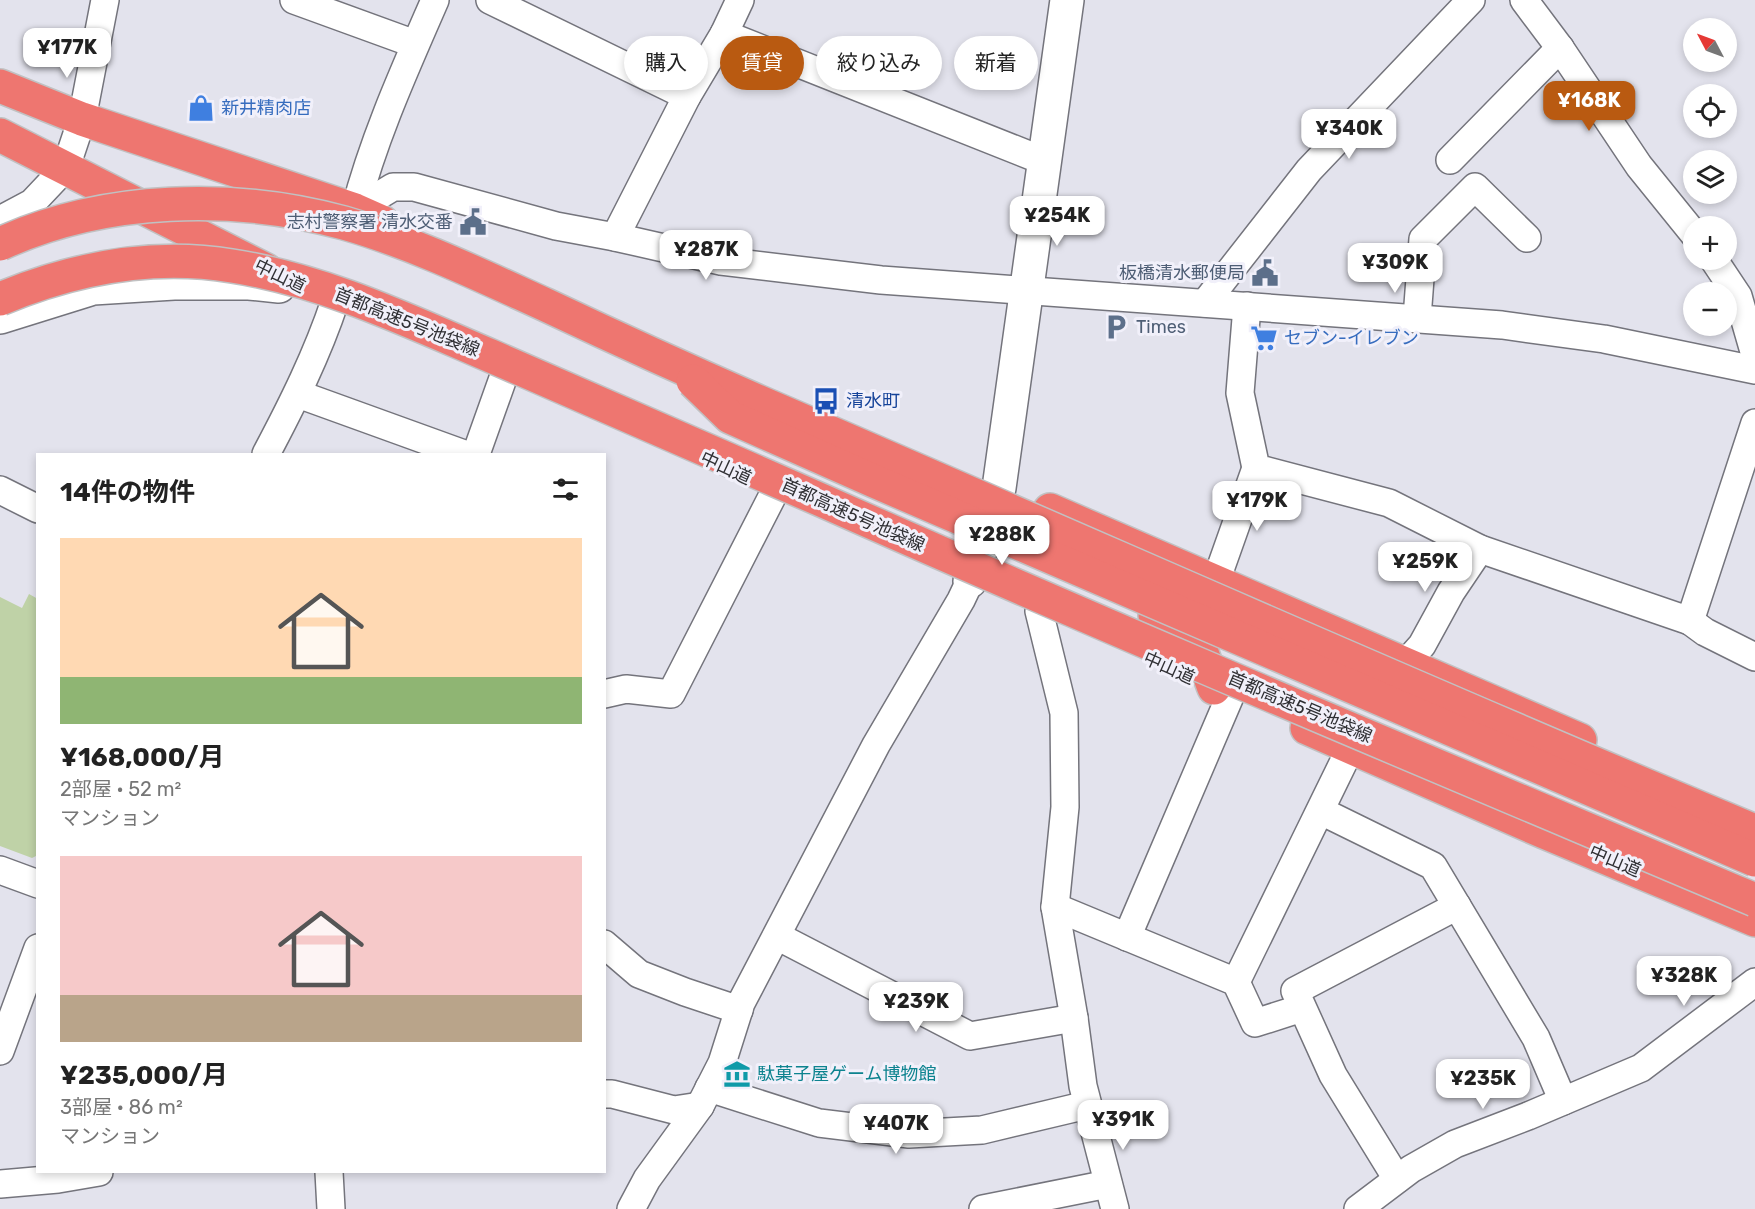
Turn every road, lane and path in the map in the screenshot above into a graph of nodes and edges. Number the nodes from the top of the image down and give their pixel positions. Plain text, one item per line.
1 (105, 0) edge
2 (294, 0) edge
3 (435, 0) edge
4 (490, 0) edge
5 (740, 0) edge
6 (1066, 0) edge
7 (1471, 0) edge
8 (1524, 0) edge
9 (724, 34) junction
10 (415, 45) junction
11 (1560, 48) junction
12 (0, 86) edge
13 (687, 96) junction
14 (82, 118) junction
15 (0, 135) edge
16 (1044, 160) junction
17 (1450, 160) dead end
18 (66, 167) junction
19 (355, 210) junction
20 (0, 220) edge
21 (1683, 220) edge
22 (615, 237) junction
23 (1527, 238) dead end
24 (0, 244) edge
25 (1721, 270) edge
26 (302, 288) junction
27 (1026, 290) junction
28 (0, 299) edge
29 (335, 301) junction
30 (1205, 303) junction
31 (368, 304) junction
32 (1247, 306) junction
33 (0, 317) edge
34 (1417, 318) junction
35 (1755, 355) edge
36 (507, 367) junction
37 (679, 367) junction
38 (1755, 370) edge
39 (768, 388) junction
40 (298, 394) junction
41 (1755, 423) edge
42 (267, 453) edge
43 (461, 453) edge
44 (476, 453) edge
45 (1256, 468) junction
46 (999, 488) junction
47 (0, 490) edge
48 (775, 491) junction
49 (36, 508) edge
50 (988, 529) junction
51 (1480, 549) junction
52 (970, 581) junction
53 (1216, 581) junction
54 (1039, 610) junction
55 (1690, 621) junction
56 (1755, 657) edge
57 (1405, 664) junction
58 (1223, 691) junction
59 (606, 694) edge
60 (1351, 747) junction
61 (1321, 811) junction
62 (1755, 816) edge
63 (1755, 831) edge
64 (1755, 860) edge
65 (0, 870) edge
66 (36, 883) edge
67 (1755, 900) edge
68 (1457, 906) junction
69 (1055, 907) junction
70 (1755, 911) edge
71 (1755, 920) edge
72 (777, 936) junction
73 (1127, 937) junction
74 (606, 946) edge
75 (36, 960) edge
76 (33, 978) edge
77 (1236, 982) junction
78 (1755, 982) edge
79 (1302, 1008) junction
80 (739, 1010) junction
81 (1074, 1018) junction
82 (0, 1050) edge
83 (606, 1094) edge
84 (704, 1097) junction
85 (1563, 1101) junction
86 (1087, 1105) junction
87 (93, 1173) edge
88 (329, 1173) edge
89 (1397, 1179) junction
90 (0, 1184) edge
91 (1112, 1196) edge
92 (332, 1209) edge
93 (631, 1209) edge
94 (983, 1209) edge
95 (1358, 1209) edge

1 - 14 street
2 - 10 street
3 - 10 street
4 - 13 street
5 - 9 street
6 - 16 street
7 - 30 street
8 - 11 street
9 - 13 street
9 - 16 street
10 - 19 street
11 - 17 street
11 - 21 street
12 - 14 highway
13 - 22 street
14 - 18 street
14 - 19 highway
15 - 18 highway, 中山道
16 - 27 street
18 - 20 street
18 - 26 highway, 中山道
19 - 22 street
19 - 39 highway
22 - 27 street
23 - 34 street
24 - 37 highway, bridge
25 - 35 street
26 - 29 highway, 中山道
26 - 33 street
27 - 30 street
27 - 46 street
28 - 31 highway, 首都高速5号池袋線, bridge
29 - 36 highway, 中山道
29 - 40 street
30 - 32 street
31 - 67 highway, 首都高速5号池袋線, bridge
31 - 70 highway, bridge
32 - 34 street
32 - 45 street
34 - 38 street
36 - 44 street
36 - 48 highway, 中山道
37 - 63 highway, bridge
37 - 64 highway, bridge
39 - 46 highway
39 - 50 highway
40 - 42 street
40 - 43 street
41 - 55 street
45 - 51 street
45 - 53 street
46 - 50 street
46 - 53 highway
47 - 49 street
48 - 52 highway, 中山道
48 - 59 street
50 - 52 street
50 - 58 highway
51 - 55 street
51 - 57 street
52 - 54 highway, 中山道
52 - 72 street
53 - 57 highway
54 - 58 highway, 中山道
54 - 69 street
55 - 56 street
57 - 62 highway
58 - 60 highway, 中山道
58 - 73 street
60 - 61 street
60 - 71 highway, 中山道
61 - 68 street
61 - 77 street
65 - 66 street
68 - 79 street
68 - 85 street
69 - 73 street
69 - 81 street
72 - 80 street
72 - 81 street
73 - 77 street
74 - 80 street
75 - 76 street
76 - 82 street
77 - 79 street
78 - 85 street
79 - 89 street
80 - 84 street
81 - 86 street
83 - 84 street
84 - 86 street
84 - 93 street
85 - 89 street
86 - 91 street
87 - 90 street
88 - 92 street
89 - 95 street
91 - 94 street

